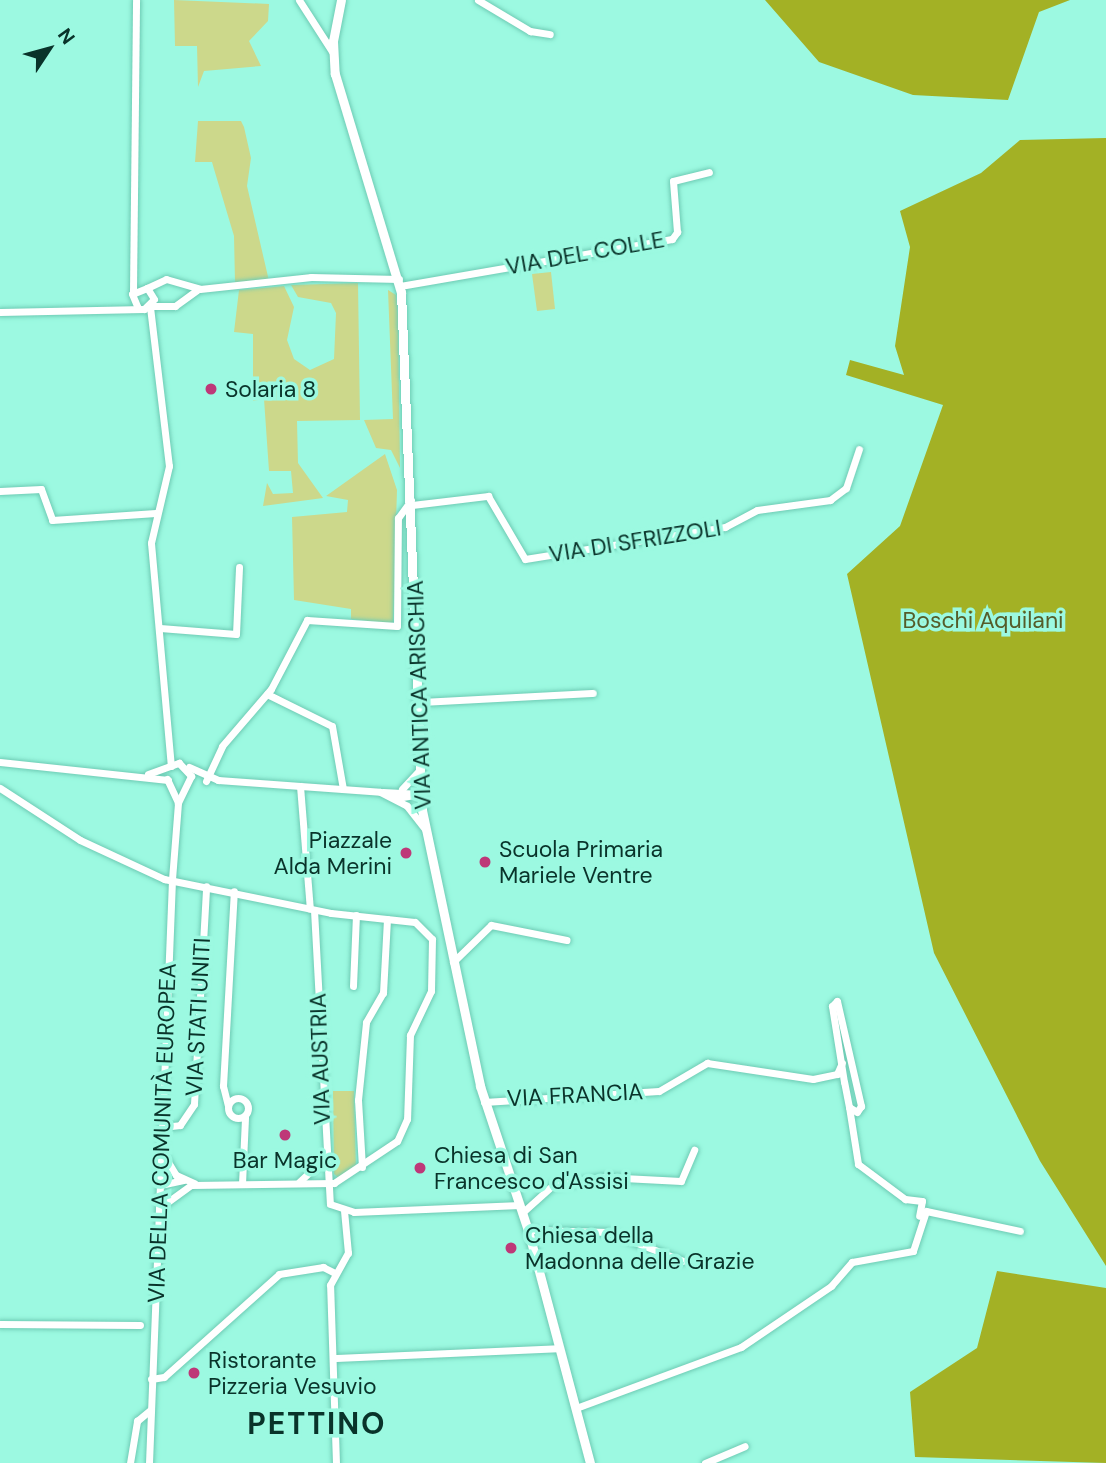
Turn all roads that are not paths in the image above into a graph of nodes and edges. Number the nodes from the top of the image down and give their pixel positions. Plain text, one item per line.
1 (136, 0) edge
2 (299, 0) edge
3 (341, 0) edge
4 (478, 0) edge
5 (550, 34) dead end
6 (332, 53) junction
7 (709, 172) dead end
8 (138, 263) junction
9 (400, 282) junction
10 (182, 285) junction
11 (146, 287) junction
12 (200, 289) junction
13 (133, 293) junction
14 (181, 301) junction
15 (107, 306) junction
16 (151, 307) junction
17 (138, 308) junction
18 (0, 312) edge
19 (149, 332) junction
20 (859, 449) dead end
21 (0, 491) edge
22 (412, 503) junction
23 (156, 513) junction
24 (239, 567) dead end
25 (160, 628) junction
26 (593, 693) dead end
27 (267, 694) junction
28 (420, 702) junction
29 (172, 742) junction
30 (3, 761) edge
31 (170, 766) junction
32 (186, 766) junction
33 (420, 770) junction
34 (148, 774) junction
35 (206, 779) junction
36 (169, 782) junction
37 (186, 785) junction
38 (300, 786) junction
39 (0, 788) edge
40 (343, 789) junction
41 (395, 794) junction
42 (420, 794) junction
43 (178, 803) junction
44 (426, 830) junction
45 (172, 880) junction
46 (206, 886) junction
47 (234, 891) junction
48 (312, 909) junction
49 (356, 915) junction
50 (387, 919) junction
51 (447, 937) junction
52 (432, 939) junction
53 (567, 940) dead end
54 (450, 948) junction
55 (433, 951) junction
56 (453, 962) junction
57 (353, 986) dead end
58 (842, 1063) junction
59 (825, 1078) junction
60 (846, 1091) junction
61 (484, 1102) junction
62 (228, 1106) junction
63 (849, 1107) junction
64 (857, 1112) junction
65 (241, 1118) junction
66 (162, 1127) junction
67 (849, 1128) junction
68 (161, 1148) junction
69 (694, 1150) dead end
70 (324, 1158) junction
71 (362, 1167) junction
72 (325, 1183) junction
73 (184, 1184) junction
74 (242, 1184) junction
75 (295, 1184) junction
76 (160, 1185) junction
77 (159, 1208) junction
78 (521, 1209) junction
79 (344, 1211) junction
80 (919, 1217) junction
81 (528, 1230) junction
82 (1020, 1231) dead end
83 (683, 1261) dead end
84 (335, 1273) junction
85 (0, 1324) edge
86 (140, 1325) dead end
87 (560, 1348) junction
88 (334, 1358) junction
89 (151, 1379) junction
90 (576, 1408) junction
91 (150, 1410) junction
92 (745, 1447) dead end
93 (130, 1463) edge
94 (149, 1463) edge
95 (336, 1463) edge
96 (590, 1463) edge
97 (705, 1463) edge

1 - 8 street
2 - 6 street
3 - 6 main road, VIA ANTICA ARISCHIA
4 - 5 street
6 - 9 main road, VIA ANTICA ARISCHIA
7 - 9 street, VIA DEL COLLE
8 - 11 street
8 - 13 street
9 - 12 street
9 - 22 main road, VIA ANTICA ARISCHIA
10 - 11 street
10 - 12 street
10 - 14 street
11 - 13 street
11 - 16 street
12 - 14 street
13 - 15 street
13 - 17 street
14 - 16 street
15 - 17 street
15 - 18 street
16 - 17 street
16 - 19 street
17 - 19 street
19 - 23 street
20 - 22 street, VIA DI SFRIZZOLI
21 - 23 street
22 - 27 street
22 - 28 main road, VIA ANTICA ARISCHIA
23 - 25 street
24 - 25 street
25 - 29 street
26 - 28 street
27 - 35 street
27 - 40 street
28 - 33 main road, VIA ANTICA ARISCHIA
29 - 31 street
29 - 32 street
30 - 34 street
31 - 32 street
31 - 34 street
31 - 36 street
32 - 35 street
32 - 37 street, VIA DELLA COMUNITÀ EUROPEA
33 - 41 street
33 - 42 main road, VIA ANTICA ARISCHIA
34 - 36 street
35 - 37 street
35 - 38 street
36 - 37 street
36 - 43 street, VIA DELLA COMUNITÀ EUROPEA
37 - 43 street, VIA DELLA COMUNITÀ EUROPEA
38 - 40 street
38 - 48 street, VIA AUSTRIA
39 - 45 street
40 - 41 street
41 - 42 street
41 - 44 street
42 - 44 main road, VIA ANTICA ARISCHIA
43 - 45 street, VIA DELLA COMUNITÀ EUROPEA
44 - 51 main road, VIA ANTICA ARISCHIA
45 - 46 street
45 - 66 street, VIA DELLA COMUNITÀ EUROPEA
46 - 47 street
46 - 66 street, VIA STATI UNITI
47 - 48 street
47 - 62 street
48 - 49 street
48 - 70 street, VIA AUSTRIA
49 - 50 street
49 - 57 street
50 - 52 street
50 - 71 street
51 - 52 street
51 - 54 main road, VIA ANTICA ARISCHIA
52 - 55 street
53 - 56 street
54 - 55 street
54 - 56 main road, VIA ANTICA ARISCHIA
55 - 71 street
56 - 61 main road, VIA ANTICA ARISCHIA
58 - 59 street
58 - 60 street
58 - 64 street
59 - 60 street, VIA FRANCIA
59 - 61 street, VIA FRANCIA
60 - 63 street
61 - 78 main road, VIA ANTICA ARISCHIA
62 - 65 street
62 - 65 street
63 - 64 street
63 - 67 street
64 - 67 street
65 - 74 street
66 - 68 street, VIA DELLA COMUNITÀ EUROPEA
67 - 80 street
68 - 73 street
68 - 76 street, VIA DELLA COMUNITÀ EUROPEA
69 - 78 street
70 - 72 street, VIA AUSTRIA
70 - 75 street
71 - 72 street
72 - 75 street
72 - 79 street, VIA AUSTRIA
73 - 74 street
73 - 76 street
73 - 77 street
74 - 75 street
76 - 77 street, VIA DELLA COMUNITÀ EUROPEA
77 - 89 street, VIA DELLA COMUNITÀ EUROPEA
78 - 79 street
78 - 81 main road, VIA ANTICA ARISCHIA
79 - 84 street
80 - 82 street
80 - 90 street
81 - 83 street
81 - 87 main road, VIA ANTICA ARISCHIA
84 - 88 street
84 - 89 street
85 - 86 street
87 - 88 street
87 - 90 main road, VIA ANTICA ARISCHIA
88 - 95 street
89 - 91 street, VIA DELLA COMUNITÀ EUROPEA
90 - 96 main road, VIA ANTICA ARISCHIA
91 - 93 street
91 - 94 street, VIA DELLA COMUNITÀ EUROPEA
92 - 97 street

